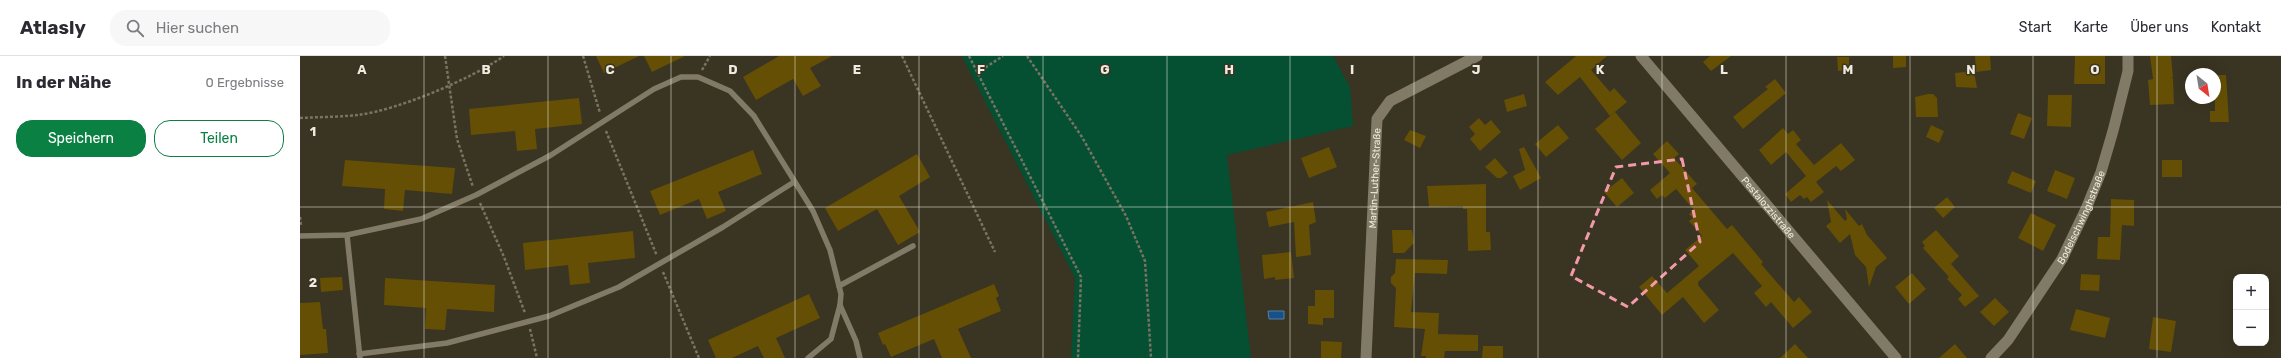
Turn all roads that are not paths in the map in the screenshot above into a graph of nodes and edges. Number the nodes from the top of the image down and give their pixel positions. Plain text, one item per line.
1 (1477, 56) edge
2 (1641, 56) edge
3 (2128, 56) edge
4 (794, 182) junction
5 (347, 235) junction
6 (300, 236) edge
7 (913, 246) dead end
8 (839, 286) junction
9 (840, 305) junction
10 (359, 356) edge
11 (808, 358) edge
12 (860, 358) edge
13 (1366, 358) edge
14 (1896, 358) edge
15 (1991, 358) edge

1 - 13 street, Martin-Luther-Straße
2 - 14 street, Pestalozzistraße
3 - 15 street, Bodelschwinghstraße
4 - 5 lane
4 - 8 lane
4 - 10 lane
5 - 6 lane
5 - 10 lane
7 - 8 lane
8 - 9 lane
9 - 11 lane
9 - 12 lane

